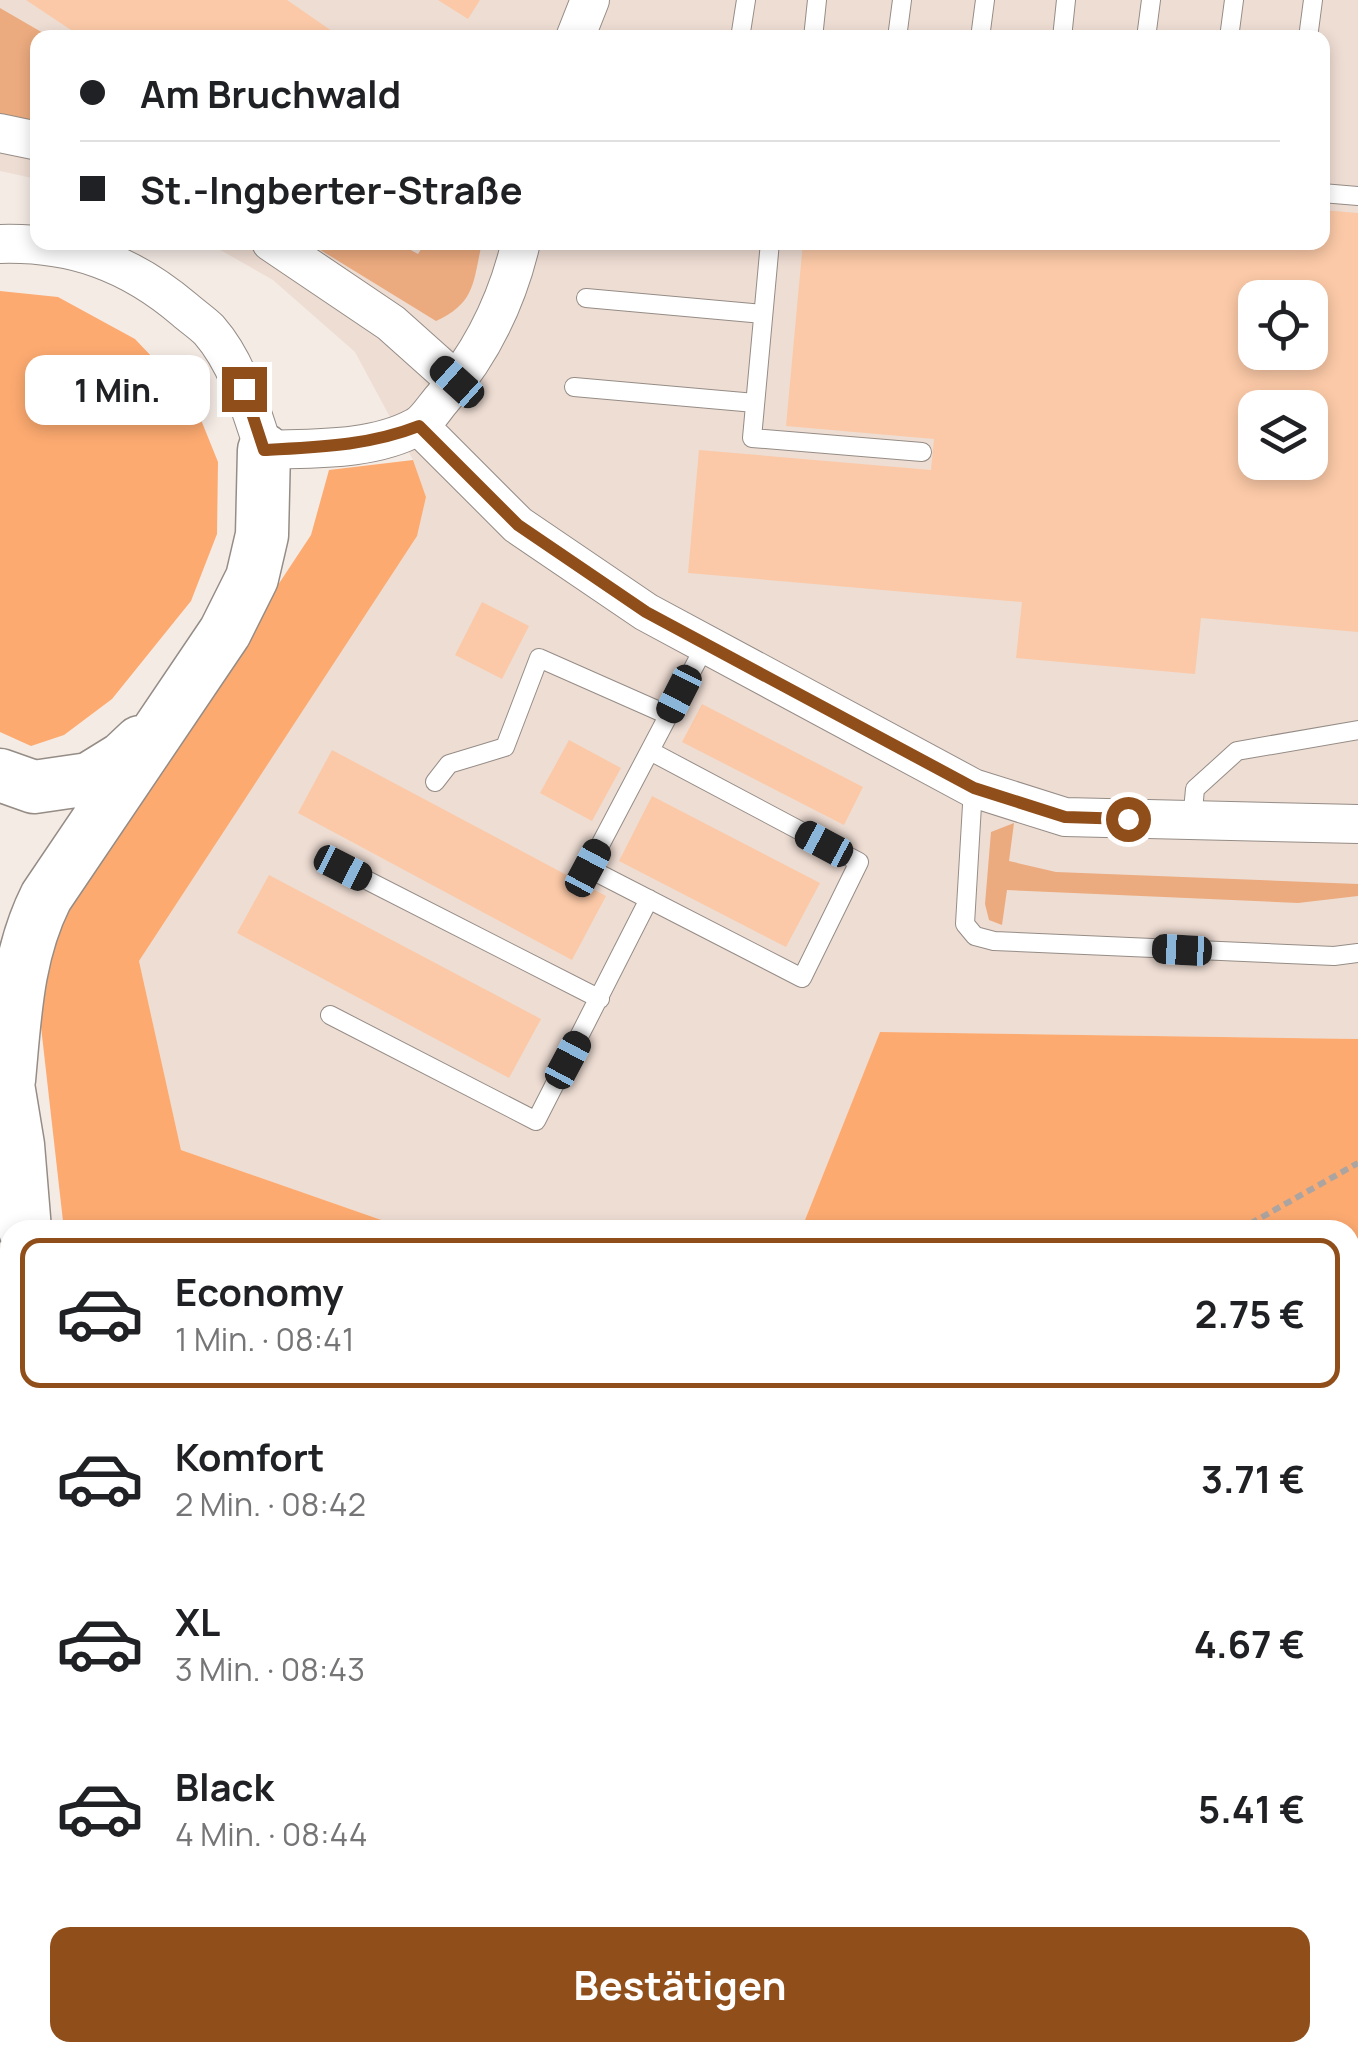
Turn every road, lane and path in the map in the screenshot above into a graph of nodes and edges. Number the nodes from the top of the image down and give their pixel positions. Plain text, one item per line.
1 (590, 0) edge
2 (746, 0) edge
3 (818, 0) edge
4 (902, 0) edge
5 (985, 0) edge
6 (1066, 0) edge
7 (1151, 0) edge
8 (1234, 0) edge
9 (1313, 0) edge
10 (578, 30) edge
11 (742, 30) edge
12 (814, 30) edge
13 (898, 30) edge
14 (981, 30) edge
15 (1063, 30) edge
16 (1147, 30) edge
17 (1230, 30) edge
18 (1309, 30) edge
19 (0, 133) edge
20 (30, 140) edge
21 (1330, 194) edge
22 (1358, 196) edge
23 (0, 244) edge
24 (30, 244) edge
25 (65, 250) edge
26 (283, 250) edge
27 (518, 250) edge
28 (769, 250) edge
29 (586, 298) dead end
30 (763, 314) junction
31 (457, 382) junction
32 (574, 386) dead end
33 (755, 403) junction
34 (419, 426) junction
35 (264, 450) junction
36 (922, 452) dead end
37 (706, 644) junction
38 (668, 715) junction
39 (162, 720) junction
40 (1358, 730) edge
41 (650, 751) junction
42 (0, 775) edge
43 (435, 782) dead end
44 (974, 788) junction
45 (1192, 822) junction
46 (1358, 824) edge
47 (343, 868) dead end
48 (649, 899) junction
49 (1358, 953) edge
50 (600, 999) junction
51 (330, 1015) dead end
52 (4, 1059) edge
53 (1358, 1163) edge
54 (0, 1177) edge
55 (18, 1220) edge
56 (21, 1220) edge
57 (1256, 1220) edge

1 - 10 street
2 - 11 lane
3 - 12 lane
4 - 13 lane
5 - 14 lane
6 - 15 lane
7 - 16 lane
8 - 17 lane
9 - 18 lane
19 - 20 street
21 - 22 lane
23 - 24 street
25 - 35 street
26 - 31 street
27 - 31 street
28 - 30 lane
29 - 30 lane
30 - 33 lane
31 - 34 street
32 - 33 lane
33 - 36 lane
34 - 35 street
34 - 37 street
35 - 39 main road
37 - 38 lane
37 - 44 street
38 - 41 lane
38 - 43 lane
39 - 42 main road
39 - 52 main road
40 - 45 lane
41 - 48 lane
41 - 48 lane
44 - 45 street
44 - 49 lane
45 - 46 street
47 - 50 lane
48 - 50 lane
50 - 51 lane
52 - 56 main road
53 - 57 path
54 - 55 main road

